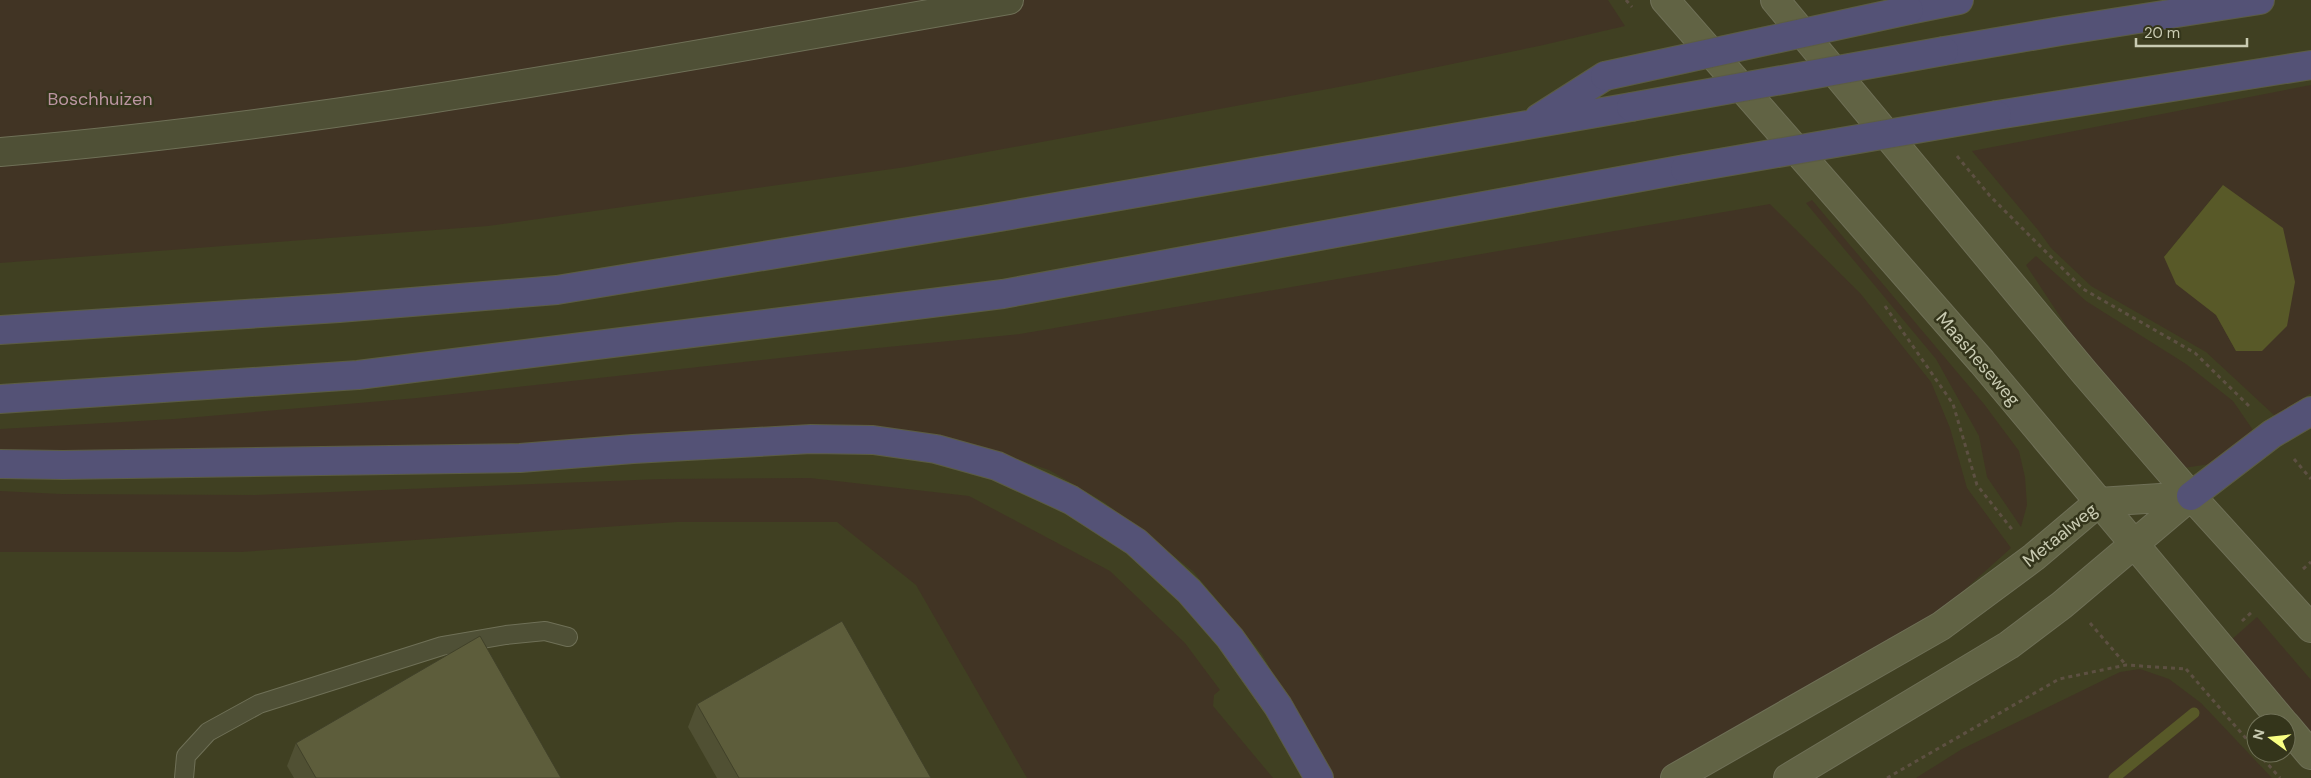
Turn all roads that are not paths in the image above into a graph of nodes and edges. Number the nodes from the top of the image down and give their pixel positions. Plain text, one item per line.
1 (1009, 0) edge
2 (1665, 0) edge
3 (1775, 0) edge
4 (1959, 0) edge
5 (2260, 0) edge
6 (2311, 65) edge
7 (1525, 126) junction
8 (0, 152) edge
9 (0, 330) edge
10 (0, 399) edge
11 (2311, 411) edge
12 (0, 464) edge
13 (2191, 496) junction
14 (2099, 502) junction
15 (2135, 544) junction
16 (2311, 628) edge
17 (568, 637) dead end
18 (2276, 713) edge
19 (2296, 737) edge
20 (2311, 755) edge
21 (184, 778) edge
22 (1319, 778) edge
23 (1675, 778) edge
24 (1788, 778) edge

1 - 8 street
2 - 14 main road, Maasheseweg
3 - 13 main road
4 - 7 highway, bridge
5 - 7 highway, bridge
6 - 10 highway, bridge
7 - 9 highway
11 - 13 highway
12 - 22 highway
13 - 14 main road, Metaalweg
13 - 15 main road
13 - 16 main road
14 - 15 main road, Maasheseweg
14 - 23 main road, Metaalweg
15 - 18 main road, Maasheseweg
15 - 24 main road
17 - 21 lane
19 - 20 main road, Maasheseweg

